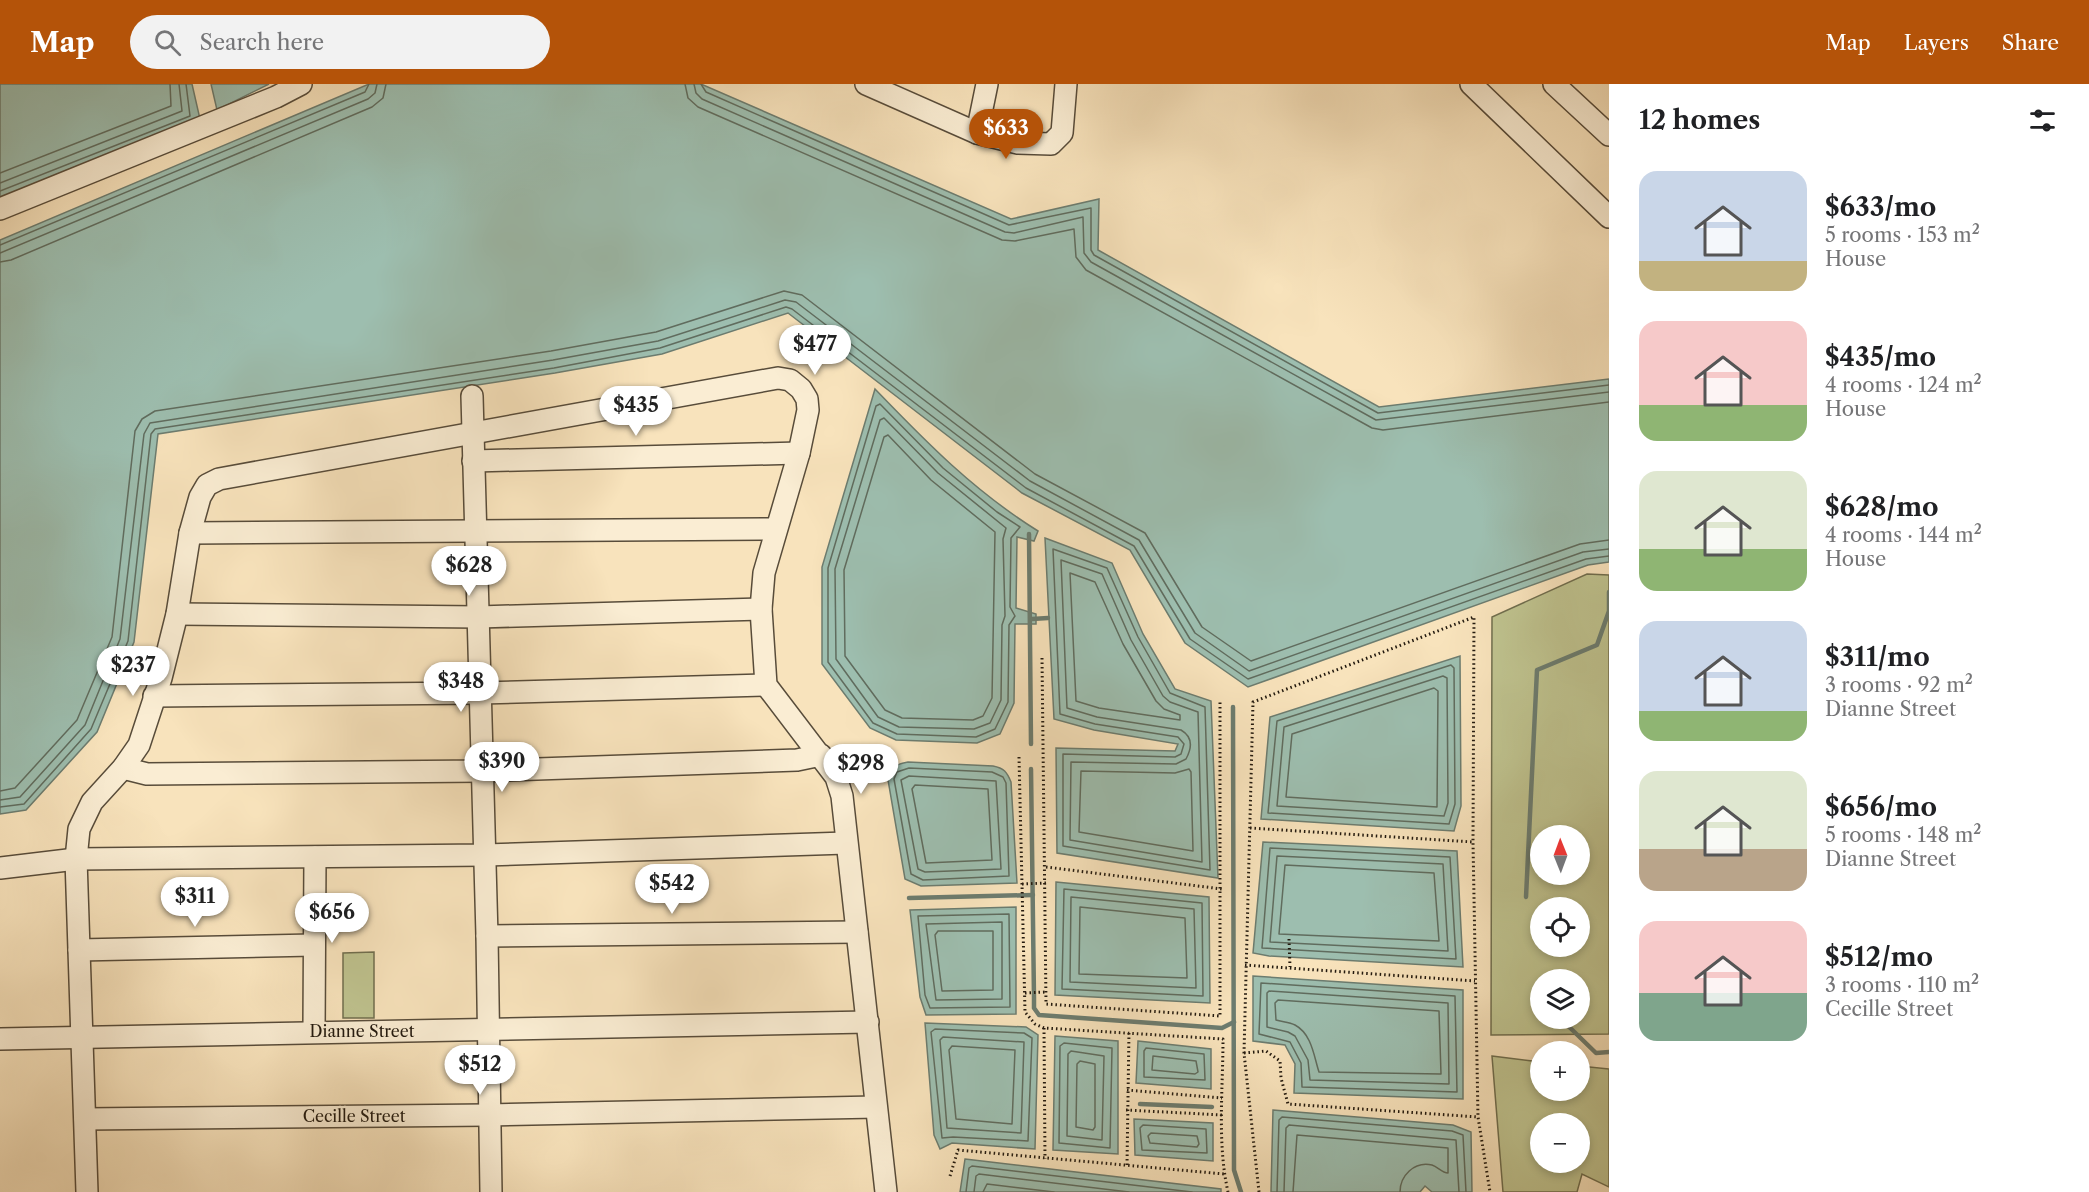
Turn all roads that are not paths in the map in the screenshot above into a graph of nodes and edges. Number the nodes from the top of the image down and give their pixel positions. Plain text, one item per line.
1 (301, 84) edge
2 (987, 84) edge
3 (1066, 84) edge
4 (1472, 84) edge
5 (1489, 84) edge
6 (1554, 84) edge
7 (879, 86) edge
8 (977, 133) junction
9 (1609, 135) edge
10 (1609, 196) edge
11 (0, 209) edge
12 (1609, 217) edge
13 (472, 396) dead end
14 (473, 433) junction
15 (799, 453) junction
16 (473, 461) junction
17 (775, 528) junction
18 (476, 532) junction
19 (190, 533) junction
20 (761, 609) junction
21 (177, 614) junction
22 (479, 617) junction
23 (766, 685) junction
24 (480, 693) junction
25 (154, 696) junction
26 (820, 755) junction
27 (123, 768) junction
28 (482, 771) junction
29 (846, 843) junction
30 (485, 855) junction
31 (315, 857) junction
32 (76, 859) junction
33 (0, 868) edge
34 (0, 878) edge
35 (857, 932) junction
36 (487, 936) junction
37 (313, 945) junction
38 (79, 950) junction
39 (868, 1022) junction
40 (314, 1031) junction
41 (487, 1031) junction
42 (82, 1039) junction
43 (0, 1040) edge
44 (876, 1107) junction
45 (488, 1115) junction
46 (85, 1119) junction
47 (87, 1192) edge
48 (491, 1192) edge
49 (886, 1192) edge

1 - 11 street
2 - 8 street
3 - 8 street
4 - 12 street
5 - 10 street
6 - 9 street
7 - 8 street
13 - 14 street
14 - 15 street
14 - 16 street
14 - 19 street
15 - 16 street
15 - 17 street
16 - 18 street
17 - 18 street
17 - 20 street
18 - 19 street
18 - 22 street
19 - 21 street
20 - 22 street
20 - 23 street
21 - 22 street
21 - 25 street
22 - 24 street
23 - 24 street
23 - 26 street
24 - 25 street
24 - 28 street
25 - 27 street
26 - 28 street
26 - 29 street
27 - 28 street
27 - 32 street
28 - 30 street
29 - 30 street
29 - 35 street
30 - 31 street
30 - 36 street
31 - 32 street
31 - 37 street
32 - 33 street
32 - 38 street
33 - 34 street
35 - 36 street
35 - 39 street
36 - 41 street
37 - 38 street
37 - 40 street
38 - 42 street
39 - 41 street, Dianne Street
39 - 44 street
40 - 41 street, Dianne Street
40 - 42 street, Dianne Street
41 - 45 street
42 - 43 street, Dianne Street
42 - 46 street
44 - 45 street, Cecille Street
44 - 49 street
45 - 46 street, Cecille Street
45 - 48 street
46 - 47 street

